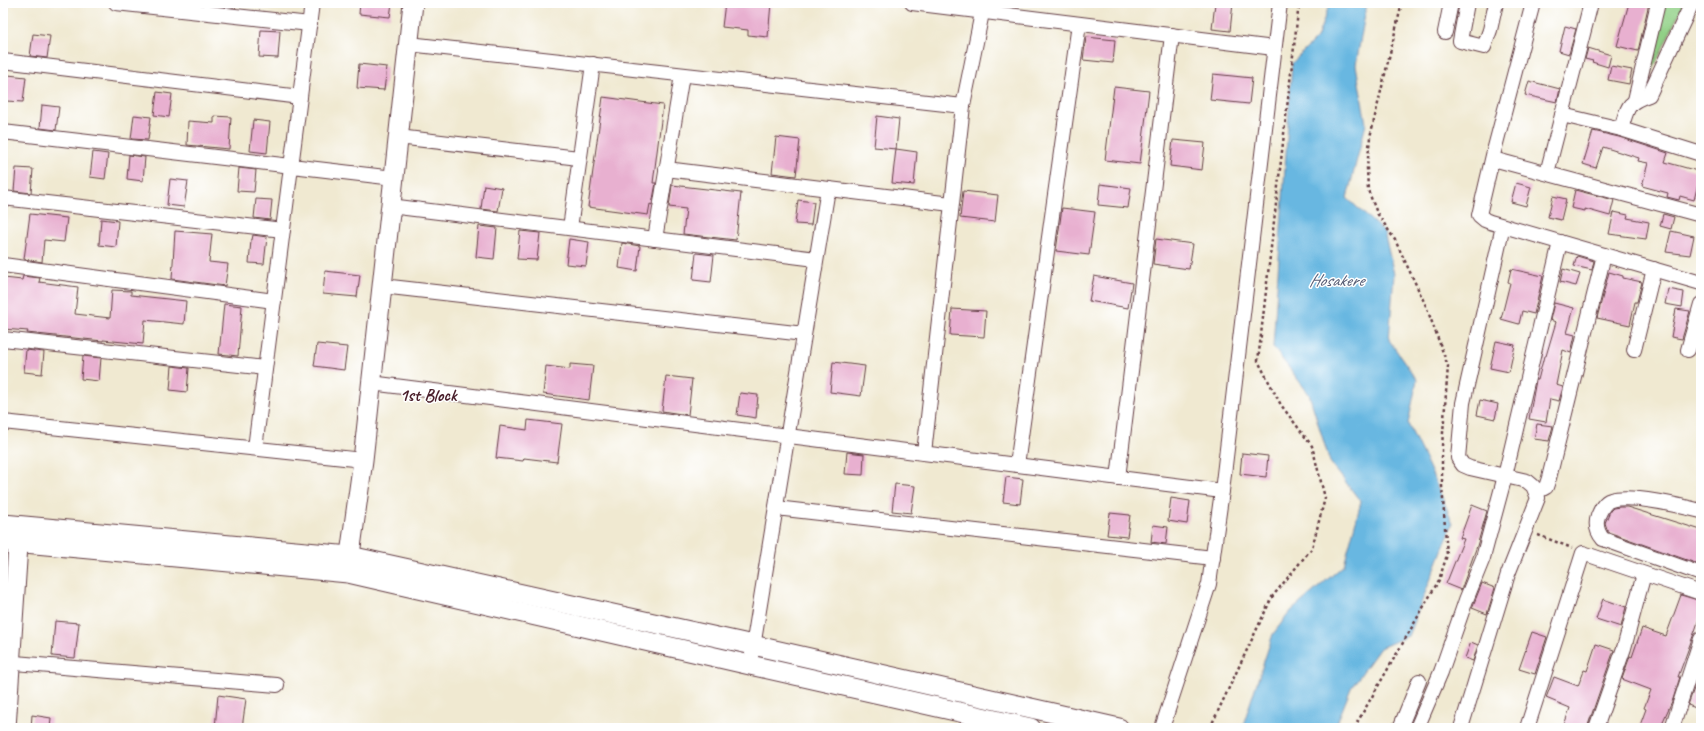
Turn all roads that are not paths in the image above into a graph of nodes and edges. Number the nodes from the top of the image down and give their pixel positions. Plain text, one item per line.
1 (116, 3) edge
2 (312, 3) edge
3 (413, 3) edge
4 (912, 3) edge
5 (1280, 3) edge
6 (1450, 3) edge
7 (1467, 3) edge
8 (1496, 3) edge
9 (1533, 3) edge
10 (1591, 3) edge
11 (1658, 3) edge
12 (1692, 3) edge
13 (983, 7) edge
14 (310, 24) junction
15 (1079, 24) junction
16 (1445, 32) dead end
17 (1172, 35) junction
18 (408, 44) junction
19 (1274, 48) junction
20 (3, 61) edge
21 (593, 64) junction
22 (682, 74) junction
23 (300, 97) junction
24 (1635, 100) junction
25 (963, 106) junction
26 (1562, 115) junction
27 (1621, 129) junction
28 (3, 132) edge
29 (398, 137) junction
30 (1701, 154) edge
31 (580, 158) junction
32 (1492, 158) junction
33 (291, 166) junction
34 (666, 169) junction
35 (1547, 173) junction
36 (394, 178) junction
37 (828, 189) junction
38 (3, 198) edge
39 (951, 204) junction
40 (390, 206) junction
41 (1701, 215) edge
42 (1503, 226) junction
43 (570, 228) junction
44 (283, 230) junction
45 (655, 239) junction
46 (1560, 242) junction
47 (1604, 255) junction
48 (816, 259) junction
49 (3, 265) edge
50 (1654, 269) junction
51 (1701, 283) edge
52 (382, 286) junction
53 (274, 301) junction
54 (1701, 304) edge
55 (804, 334) junction
56 (3, 339) edge
57 (1634, 350) dead end
58 (1688, 350) dead end
59 (265, 368) junction
60 (371, 383) junction
61 (3, 422) edge
62 (787, 436) junction
63 (255, 448) junction
64 (924, 453) junction
65 (362, 460) junction
66 (1016, 465) junction
67 (1505, 476) junction
68 (1118, 478) junction
69 (1222, 491) junction
70 (1537, 492) junction
71 (776, 508) junction
72 (1701, 511) edge
73 (11, 533) edge
74 (1213, 558) junction
75 (349, 565) junction
76 (1644, 574) junction
77 (1701, 574) edge
78 (1701, 593) edge
79 (1701, 639) edge
80 (753, 645) junction
81 (7, 662) edge
82 (750, 665) junction
83 (1419, 681) dead end
84 (277, 685) dead end
85 (6, 728) edge
86 (1031, 728) edge
87 (1119, 728) edge
88 (1162, 728) edge
89 (1400, 728) edge
90 (1417, 728) edge
91 (1461, 728) edge
92 (1527, 728) edge
93 (1596, 728) edge
94 (1672, 728) edge

1 - 14 street
2 - 14 street
3 - 18 street
4 - 13 street
5 - 19 street
6 - 16 street
7 - 8 street
9 - 32 street
10 - 26 street
11 - 24 street
12 - 24 street
13 - 15 street
13 - 25 street
14 - 23 street
15 - 17 street
15 - 66 street
17 - 19 street
17 - 68 street
18 - 21 street
18 - 29 street
19 - 69 street
20 - 23 street
21 - 22 street
21 - 31 street
22 - 25 street
22 - 34 street
23 - 33 street
24 - 27 street
25 - 39 street
26 - 27 street
26 - 35 street
27 - 30 street
28 - 33 street
29 - 31 street
29 - 36 street
31 - 43 street
32 - 35 street
32 - 42 street
33 - 36 street
33 - 44 street
34 - 37 street
34 - 45 street
35 - 41 street
36 - 40 street
37 - 39 street
37 - 48 street
38 - 44 street
39 - 64 street
40 - 43 street
40 - 52 street
42 - 46 street
42 - 67 street
43 - 45 street
44 - 53 street
45 - 48 street
46 - 47 street
46 - 67 street
47 - 50 street
47 - 70 street
48 - 55 street
49 - 53 street
50 - 51 street
50 - 57 street
52 - 55 street
52 - 60 street
53 - 59 street
54 - 58 street
55 - 62 street
56 - 59 street
59 - 63 street
60 - 62 street
60 - 65 street
61 - 63 street
62 - 64 street
62 - 71 street
63 - 65 street
64 - 66 street
65 - 75 street
66 - 68 street
67 - 70 street
67 - 90 street
68 - 69 street
69 - 74 street
70 - 91 street
71 - 74 street
71 - 80 street
72 - 77 street
73 - 75 street
73 - 81 street
74 - 88 street
75 - 80 street
75 - 82 street
76 - 78 street
76 - 92 street
76 - 93 street
79 - 94 street
80 - 82 street
80 - 87 street
81 - 84 street
81 - 85 street
82 - 86 street
83 - 89 street

